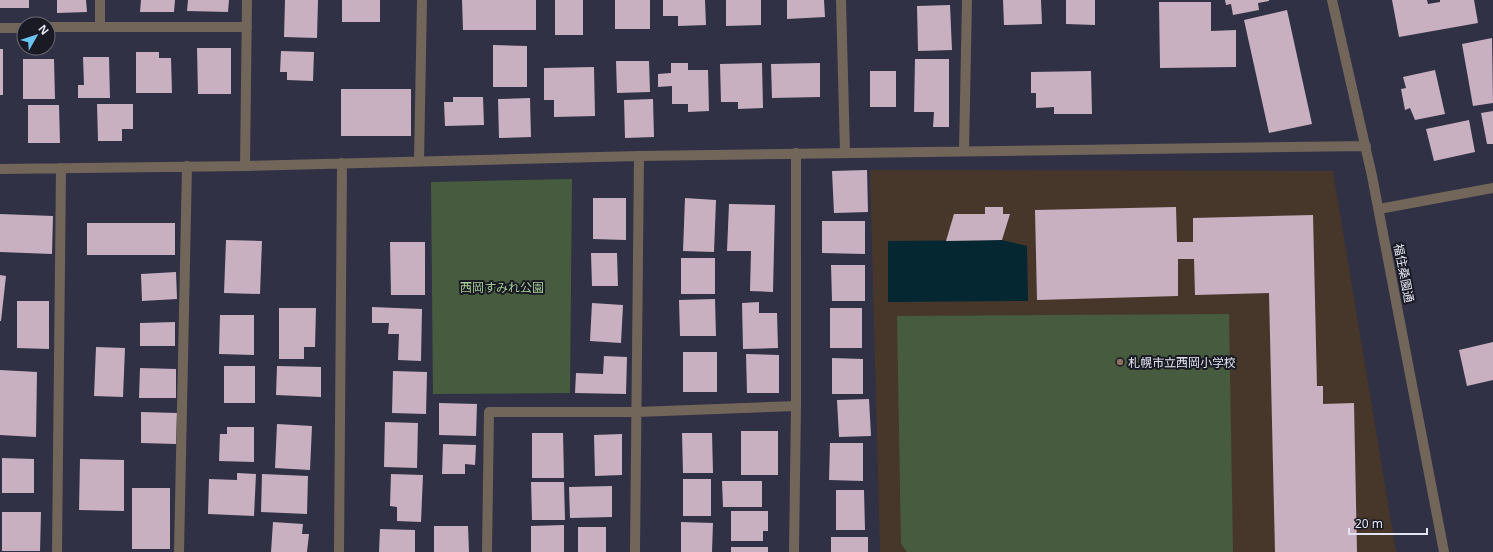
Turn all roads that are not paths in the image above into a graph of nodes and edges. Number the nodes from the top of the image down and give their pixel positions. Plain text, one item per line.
1 (100, 0) edge
2 (247, 0) edge
3 (422, 0) edge
4 (841, 0) edge
5 (967, 0) edge
6 (1332, 0) edge
7 (100, 27) junction
8 (247, 27) junction
9 (0, 28) edge
10 (16, 28) edge
11 (56, 28) edge
12 (1366, 146) junction
13 (964, 150) junction
14 (845, 152) junction
15 (796, 153) junction
16 (639, 156) junction
17 (419, 161) junction
18 (342, 163) junction
19 (187, 166) junction
20 (245, 166) junction
21 (61, 168) junction
22 (0, 169) edge
23 (1493, 188) edge
24 (1379, 209) junction
25 (796, 406) junction
26 (637, 412) junction
27 (57, 552) edge
28 (179, 552) edge
29 (339, 552) edge
30 (488, 552) edge
31 (635, 552) edge
32 (794, 552) edge
33 (1444, 552) edge

1 - 7 street
2 - 8 street
3 - 17 street
4 - 14 street
5 - 13 street
6 - 12 street, 福住桑園通
7 - 8 street
7 - 11 street
8 - 20 street
9 - 10 street
12 - 13 street
12 - 24 street, 福住桑園通
13 - 14 street
14 - 15 street
15 - 16 street
15 - 25 street
16 - 17 street
16 - 26 street
17 - 18 street
18 - 20 street
18 - 29 street
19 - 20 street
19 - 21 street
19 - 28 street
21 - 22 street
21 - 27 street
23 - 24 street
24 - 33 street, 福住桑園通
25 - 26 street
25 - 32 street
26 - 30 street
26 - 31 street

